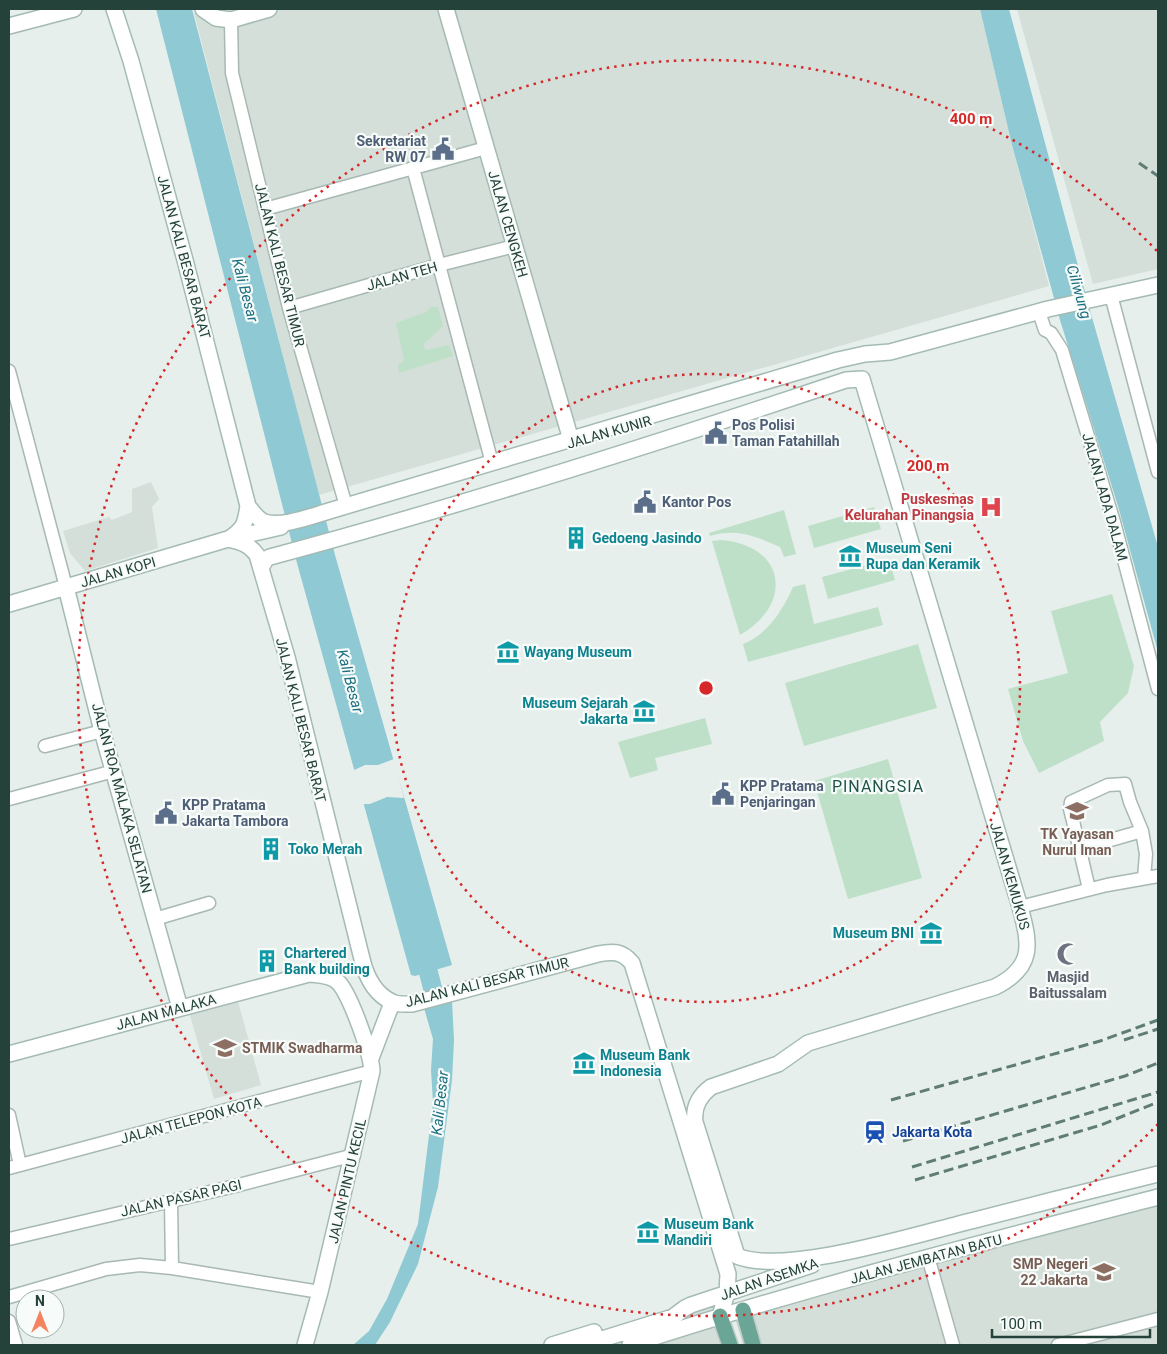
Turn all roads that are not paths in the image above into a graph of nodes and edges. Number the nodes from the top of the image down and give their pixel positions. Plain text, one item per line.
1 (74, 9) edge
2 (114, 9) edge
3 (203, 9) edge
4 (269, 9) edge
5 (446, 9) edge
6 (231, 20) junction
7 (9, 26) edge
8 (486, 148) junction
9 (413, 168) junction
10 (265, 208) junction
11 (515, 246) junction
12 (439, 266) junction
13 (1158, 285) edge
14 (1104, 297) junction
15 (289, 308) junction
16 (1044, 310) junction
17 (991, 326) junction
18 (9, 371) edge
19 (857, 379) joint
20 (571, 440) junction
21 (492, 463) junction
22 (1158, 472) edge
23 (248, 506) junction
24 (346, 506) junction
25 (329, 512) junction
26 (280, 524) junction
27 (228, 539) junction
28 (261, 568) junction
29 (66, 587) junction
30 (9, 604) edge
31 (1158, 689) edge
32 (102, 731) junction
33 (45, 746) dead end
34 (114, 771) junction
35 (9, 799) edge
36 (1142, 831) junction
37 (1079, 849) junction
38 (1158, 876) edge
39 (1144, 878) junction
40 (1089, 889) junction
41 (209, 904) dead end
42 (1020, 908) junction
43 (155, 918) junction
44 (362, 959) joint
45 (392, 1003) junction
46 (180, 1008) junction
47 (9, 1054) edge
48 (372, 1065) junction
49 (695, 1108) junction
50 (677, 1112) junction
51 (9, 1115) edge
52 (354, 1155) junction
53 (15, 1167) edge
54 (1158, 1174) edge
55 (1158, 1198) edge
56 (171, 1201) junction
57 (9, 1240) edge
58 (853, 1250) junction
59 (928, 1257) junction
60 (172, 1268) junction
61 (320, 1292) junction
62 (727, 1293) junction
63 (9, 1297) edge
64 (684, 1308) junction
65 (743, 1310) junction
66 (720, 1316) junction
67 (1158, 1319) edge
68 (9, 1321) edge
69 (694, 1324) junction
70 (311, 1329) junction
71 (589, 1343) edge
72 (16, 1345) edge
73 (300, 1345) edge
74 (305, 1345) edge
75 (552, 1345) edge
76 (630, 1345) edge
77 (659, 1345) edge
78 (730, 1345) edge
79 (753, 1345) edge
80 (953, 1345) edge
81 (1058, 1345) edge

1 - 7 main road
2 - 23 main road, JALAN KALI BESAR BARAT
3 - 6 main road
4 - 6 main road
5 - 8 main road, JALAN CENGKEH
6 - 10 street, JALAN KALI BESAR TIMUR
8 - 9 street
8 - 11 main road, JALAN CENGKEH
9 - 10 street
9 - 12 street
10 - 15 street, JALAN KALI BESAR TIMUR
11 - 12 street, JALAN TEH
11 - 20 main road, JALAN CENGKEH
12 - 15 street, JALAN TEH
12 - 21 street
13 - 14 main road, JALAN KUNIR
14 - 16 main road, JALAN KUNIR
14 - 22 street
15 - 24 street, JALAN KALI BESAR TIMUR
16 - 17 main road, JALAN KUNIR
16 - 31 street, JALAN LADA DALAM
17 - 20 main road, JALAN KUNIR
17 - 25 main road, JALAN KUNIR
18 - 29 street
19 - 28 main road, JALAN KUNIR
19 - 42 main road, JALAN KEMUKUS
20 - 21 main road, JALAN KUNIR
21 - 24 main road, JALAN KUNIR
23 - 26 main road
23 - 27 main road, JALAN KALI BESAR BARAT
24 - 25 main road, JALAN KUNIR
25 - 26 main road
26 - 27 main road
27 - 28 main road, JALAN KALI BESAR BARAT
27 - 29 main road, JALAN KOPI
28 - 44 main road, JALAN KALI BESAR BARAT
29 - 30 main road, JALAN KOPI
29 - 32 main road, JALAN ROA MALAKA SELATAN
32 - 33 street
32 - 34 main road, JALAN ROA MALAKA SELATAN
34 - 35 street
34 - 43 main road, JALAN ROA MALAKA SELATAN
36 - 37 street
36 - 37 street
36 - 39 street
37 - 40 street
38 - 39 street
39 - 40 street
40 - 42 street
41 - 43 street
42 - 49 main road, JALAN KEMUKUS
43 - 46 main road, JALAN ROA MALAKA SELATAN
44 - 45 main road, JALAN KALI BESAR TIMUR
45 - 48 main road, JALAN PINTU KECIL
45 - 50 main road, JALAN KALI BESAR TIMUR
46 - 47 main road, JALAN MALAKA
46 - 48 main road, JALAN MALAKA
48 - 52 main road, JALAN PINTU KECIL
48 - 53 street, JALAN TELEPON KOTA
49 - 50 main road
49 - 58 main road
50 - 62 main road
51 - 53 street
52 - 56 street, JALAN PASAR PAGI
52 - 61 main road, JALAN PINTU KECIL
54 - 58 main road, JALAN JEMBATAN BATU
55 - 59 main road, JALAN JEMBATAN BATU
56 - 57 street, JALAN PASAR PAGI
56 - 60 street
58 - 62 main road, JALAN ASEMKA
59 - 65 main road, JALAN JEMBATAN BATU
59 - 80 street
60 - 61 street
60 - 63 street
61 - 70 main road, JALAN PINTU KECIL
62 - 64 main road, JALAN ASEMKA
62 - 66 main road
64 - 71 main road, JALAN ASEMKA
64 - 75 main road, JALAN ASEMKA
65 - 66 main road, JALAN JEMBATAN BATU
65 - 79 main road
66 - 69 main road, JALAN JEMBATAN BATU
66 - 78 main road
67 - 81 street
68 - 72 street
69 - 76 main road
69 - 77 main road
70 - 73 main road
70 - 74 main road, JALAN PINTU KECIL

